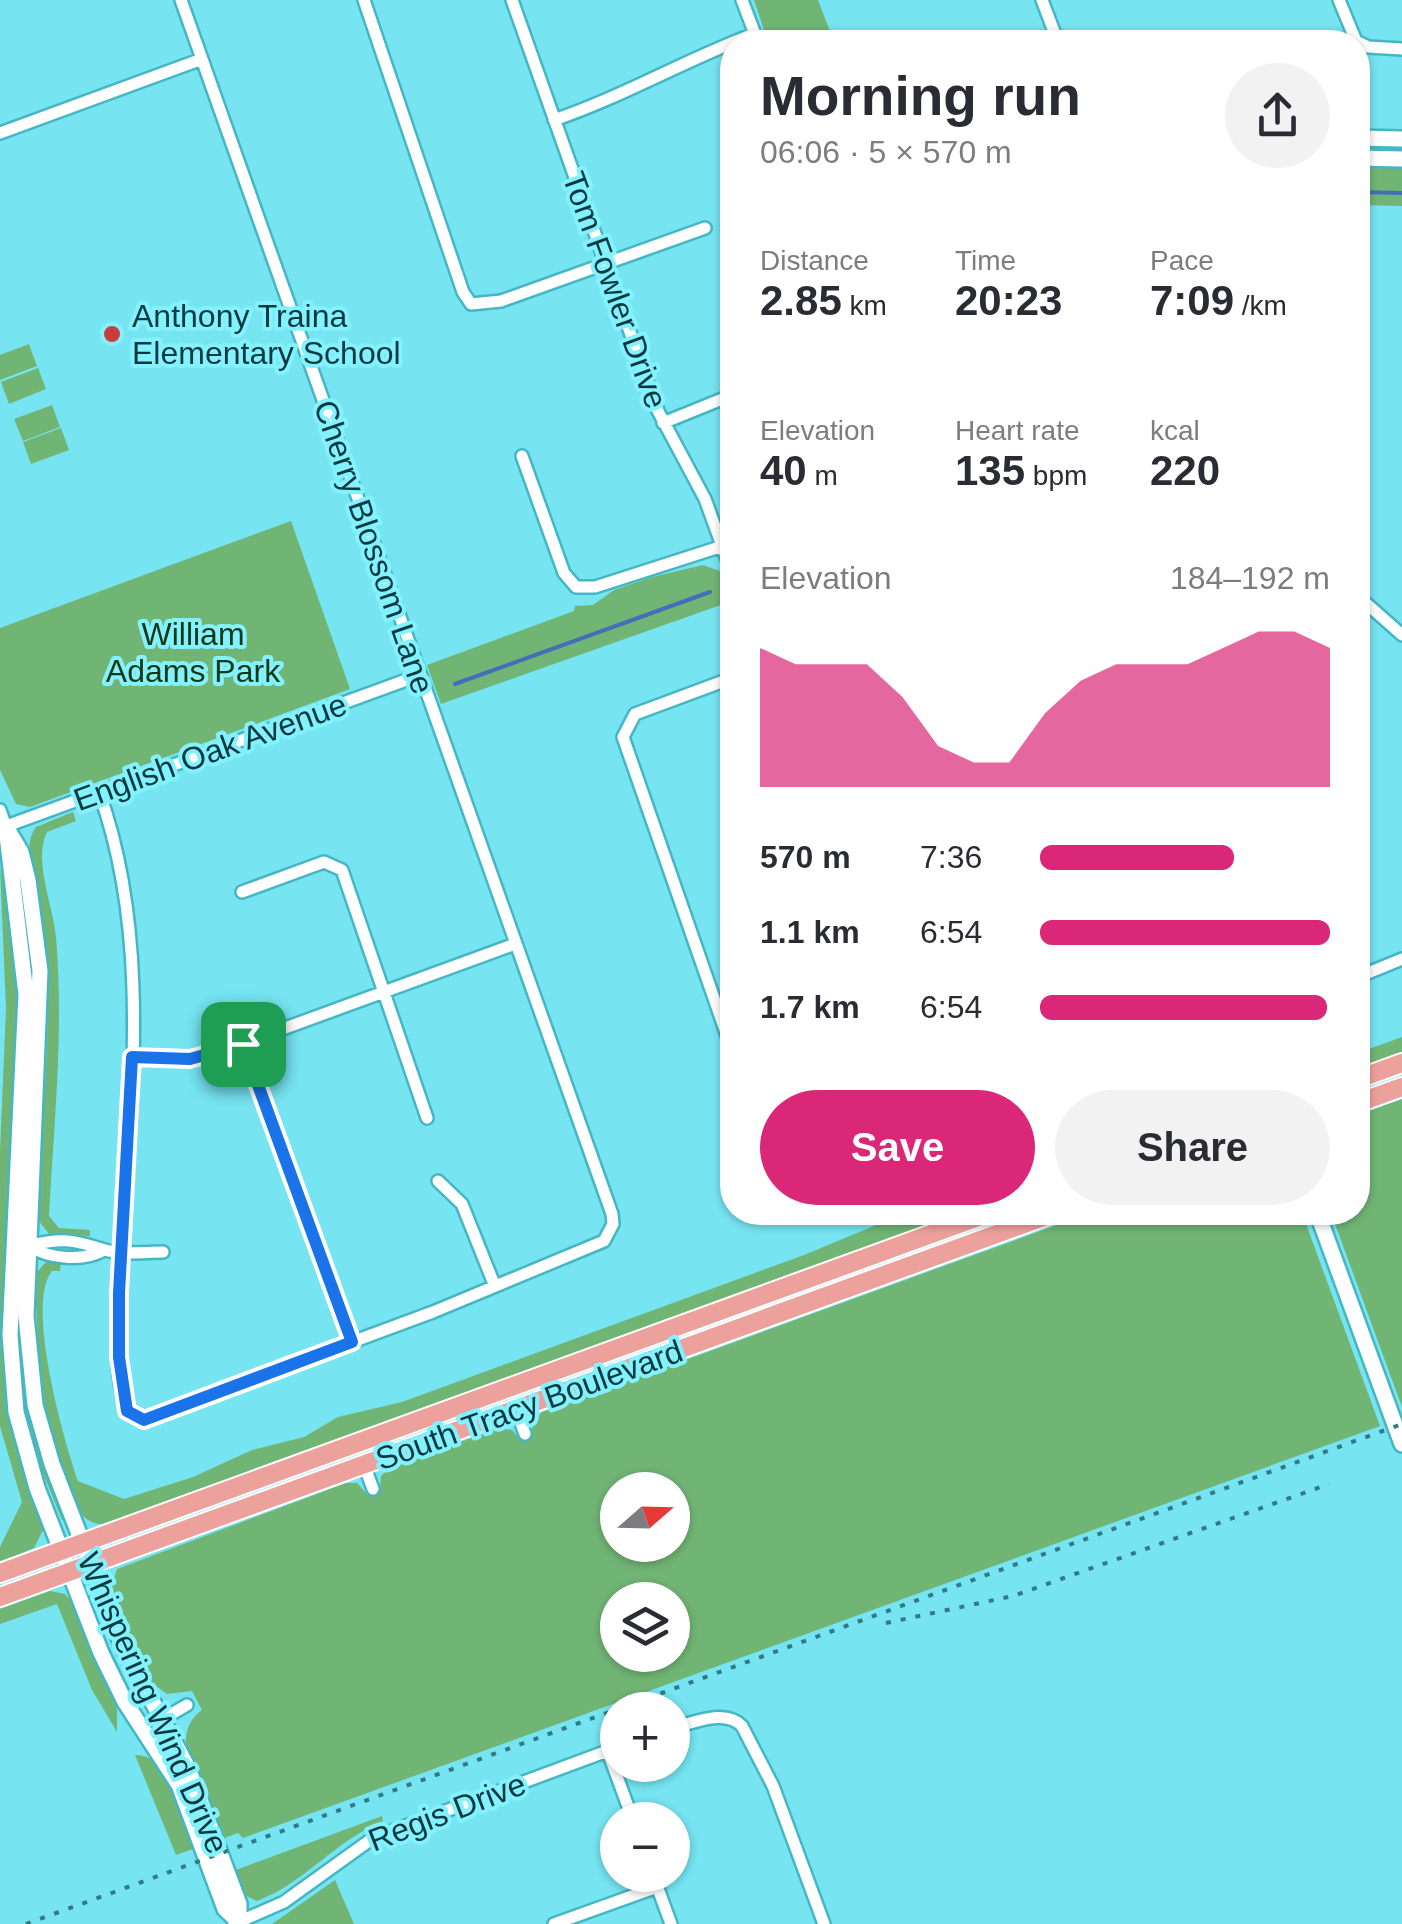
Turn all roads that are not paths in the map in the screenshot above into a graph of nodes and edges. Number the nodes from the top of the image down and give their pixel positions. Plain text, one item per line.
1 (181, 0) edge
2 (512, 0) edge
3 (742, 0) edge
4 (1042, 0) edge
5 (1339, 0) edge
6 (364, 2) edge
7 (753, 30) edge
8 (1053, 30) edge
9 (1351, 30) edge
10 (1370, 47) edge
11 (720, 49) edge
12 (1402, 49) edge
13 (202, 59) junction
14 (554, 120) junction
15 (0, 132) edge
16 (1370, 138) edge
17 (1402, 138) edge
18 (1370, 158) edge
19 (1402, 159) edge
20 (705, 228) dead end
21 (605, 264) junction
22 (720, 400) edge
23 (663, 423) junction
24 (522, 456) dead end
25 (720, 527) edge
26 (720, 549) edge
27 (1370, 607) edge
28 (1402, 635) edge
29 (420, 675) junction
30 (720, 682) edge
31 (99, 792) junction
32 (0, 810) edge
33 (3, 828) edge
34 (242, 892) dead end
35 (515, 944) junction
36 (1402, 959) edge
37 (1370, 972) edge
38 (383, 992) junction
39 (720, 1016) edge
40 (243, 1044) junction
41 (132, 1057) junction
42 (1402, 1063) edge
43 (1370, 1075) edge
44 (1402, 1087) edge
45 (1370, 1099) edge
46 (428, 1118) dead end
47 (438, 1181) dead end
48 (956, 1225) edge
49 (1021, 1225) edge
50 (1322, 1225) edge
51 (22, 1246) junction
52 (123, 1251) junction
53 (163, 1252) dead end
54 (494, 1284) junction
55 (352, 1342) junction
56 (516, 1410) junction
57 (525, 1434) dead end
58 (1402, 1444) edge
59 (364, 1465) junction
60 (373, 1489) dead end
61 (82, 1544) junction
62 (61, 1551) junction
63 (91, 1564) junction
64 (70, 1572) junction
65 (0, 1574) edge
66 (0, 1597) edge
67 (187, 1705) dead end
68 (161, 1720) junction
69 (690, 1724) edge
70 (600, 1755) edge
71 (629, 1892) edge
72 (659, 1892) edge
73 (237, 1923) edge
74 (554, 1924) edge
75 (670, 1924) edge
76 (824, 1924) edge

1 - 13 street, Cherry Blossom Lane
2 - 14 street, Tom Fowler Drive
3 - 7 street
4 - 8 street
5 - 9 street
6 - 21 street
10 - 12 street
11 - 14 street
13 - 15 street
13 - 29 street, Cherry Blossom Lane
14 - 21 street, Tom Fowler Drive
16 - 17 street
18 - 19 street
20 - 21 street
21 - 23 street, Tom Fowler Drive
22 - 23 street
23 - 25 street, Tom Fowler Drive
24 - 26 street
27 - 28 street
29 - 31 street, English Oak Avenue
29 - 35 street, Cherry Blossom Lane
30 - 39 street
31 - 33 street, English Oak Avenue
31 - 41 street
32 - 33 street, Whispering Wind Drive
33 - 51 street, Whispering Wind Drive
34 - 38 street
35 - 38 street
35 - 54 street, Cherry Blossom Lane
36 - 37 street
38 - 40 street
38 - 46 street
40 - 41 street
40 - 55 street
41 - 52 street
42 - 43 main road
44 - 45 main road
47 - 54 street
48 - 61 main road, South Tracy Boulevard
49 - 56 main road, South Tracy Boulevard
50 - 58 street
51 - 52 street
51 - 61 street, Whispering Wind Drive
51 - 62 street, Whispering Wind Drive
52 - 53 street
52 - 55 street
54 - 55 street
56 - 57 street
56 - 59 main road, South Tracy Boulevard
59 - 60 street
59 - 63 main road, South Tracy Boulevard
61 - 62 main road, South Tracy Boulevard
61 - 63 street, Whispering Wind Drive
62 - 64 street, Whispering Wind Drive
62 - 65 main road, South Tracy Boulevard
63 - 64 main road, South Tracy Boulevard
63 - 68 street, Whispering Wind Drive
64 - 66 main road, South Tracy Boulevard
64 - 73 street, Whispering Wind Drive
67 - 68 street
68 - 73 street, Whispering Wind Drive
69 - 76 street
70 - 73 street, Regis Drive
71 - 74 street
72 - 75 street

